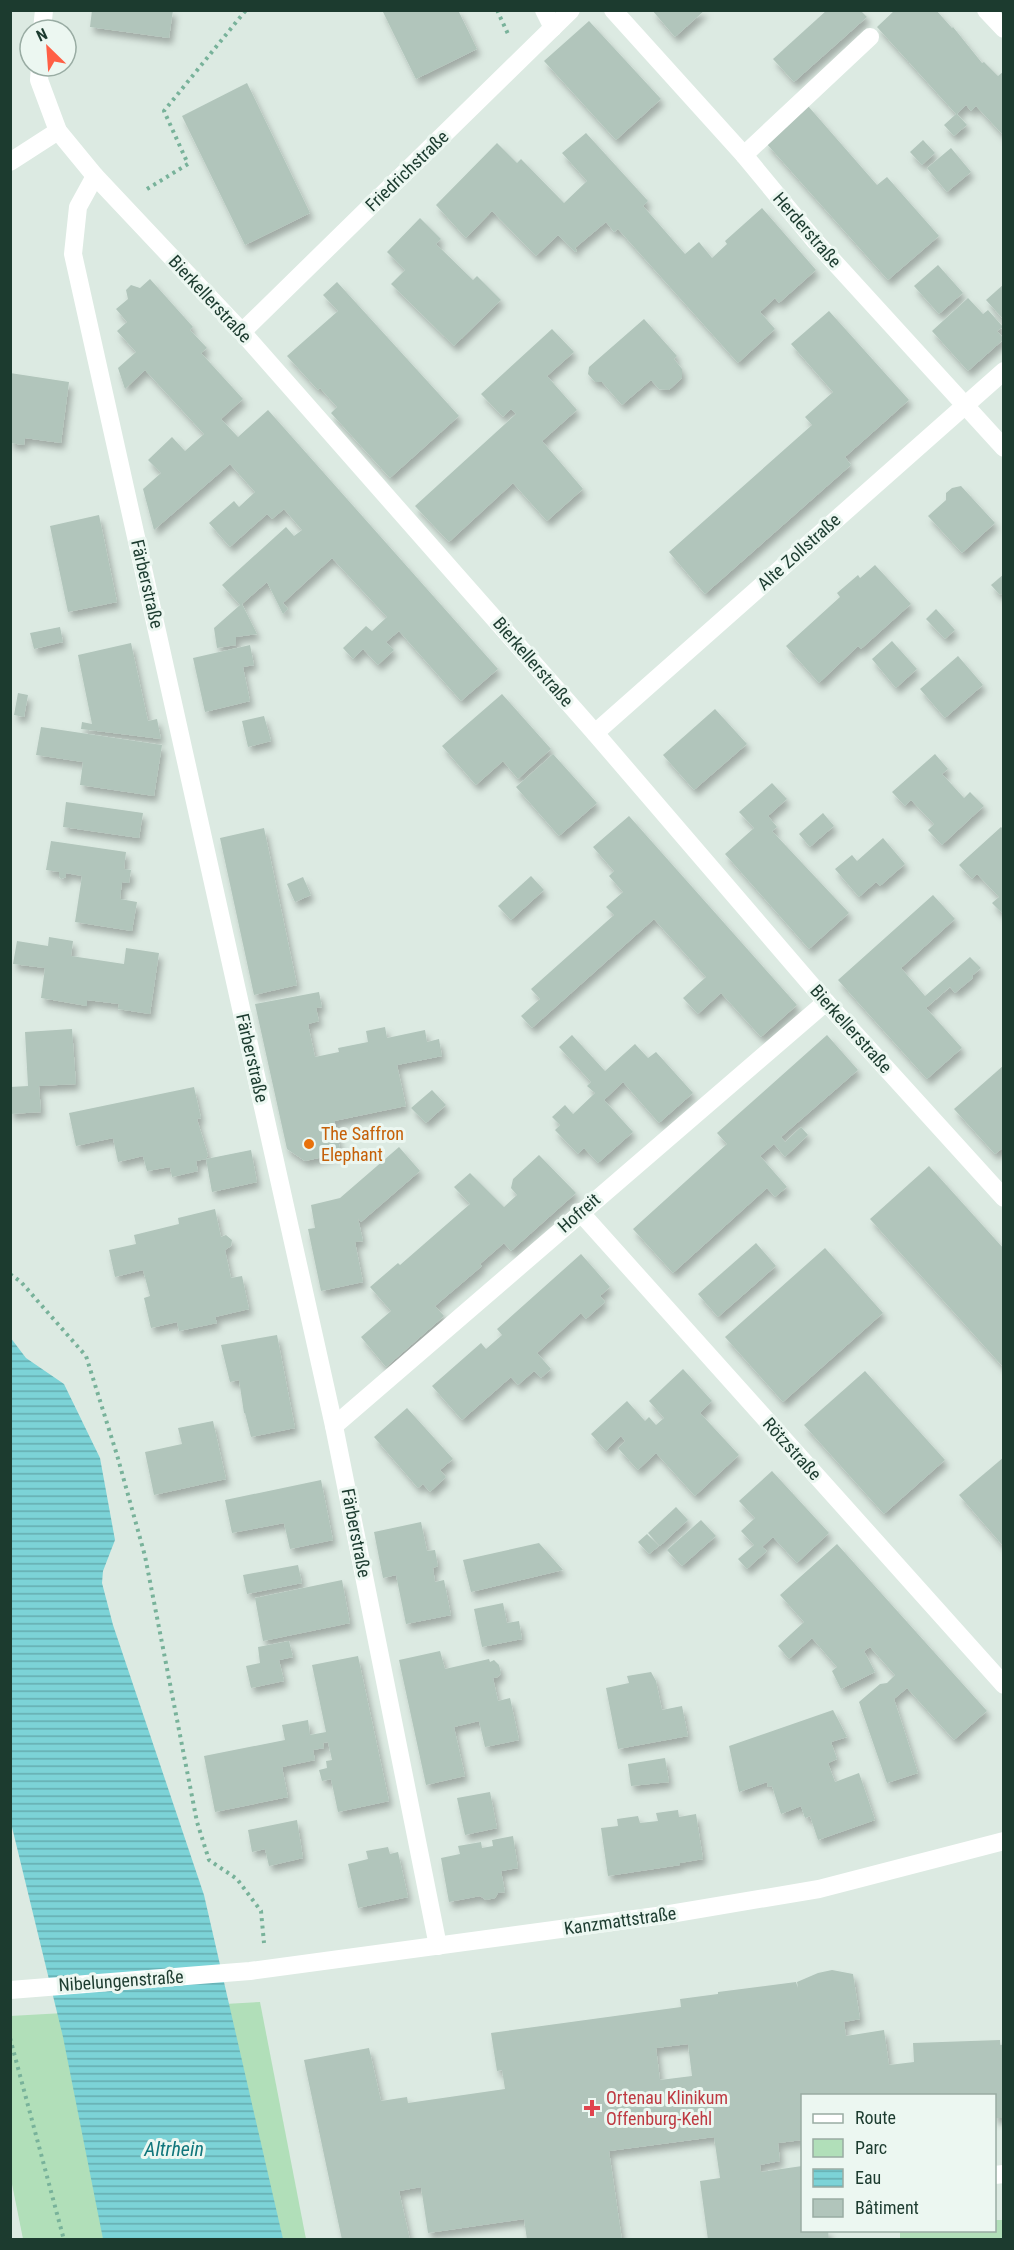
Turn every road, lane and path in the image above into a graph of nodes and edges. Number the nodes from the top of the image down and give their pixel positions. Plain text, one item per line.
1 (246, 10) edge
2 (544, 10) edge
3 (571, 10) edge
4 (613, 10) edge
5 (986, 10) edge
6 (554, 28) junction
7 (1004, 30) edge
8 (870, 37) dead end
9 (39, 78) edge
10 (58, 130) junction
11 (744, 155) junction
12 (10, 162) edge
13 (95, 176) junction
14 (125, 210) junction
15 (242, 332) junction
16 (1004, 371) edge
17 (964, 405) junction
18 (1004, 448) edge
19 (595, 733) junction
20 (826, 1002) junction
21 (1004, 1198) edge
22 (580, 1212) junction
23 (10, 1274) edge
24 (334, 1426) junction
25 (1004, 1685) edge
26 (1004, 1841) edge
27 (438, 1946) junction
28 (267, 1968) junction
29 (231, 1973) joint
30 (11, 1990) edge
31 (10, 2038) edge
32 (64, 2240) edge

1 - 14 path
2 - 6 street
3 - 6 street, Friedrichstraße
4 - 11 street, Herderstraße
5 - 7 street
6 - 15 street, Friedrichstraße
8 - 11 street
9 - 10 street, Bierkellerstraße
10 - 12 street
10 - 13 street, Bierkellerstraße
11 - 17 street, Herderstraße
13 - 14 street, Bierkellerstraße
13 - 24 street, Färberstraße
14 - 15 street, Bierkellerstraße
15 - 19 street, Bierkellerstraße
16 - 17 street, Alte Zollstraße
17 - 18 street, Herderstraße
17 - 19 street, Alte Zollstraße
19 - 20 street, Bierkellerstraße
20 - 21 street, Bierkellerstraße
20 - 22 street, Hofreit
22 - 24 street, Hofreit
22 - 25 street, Rötzstraße
23 - 28 path
24 - 27 street, Färberstraße
26 - 27 street, Kanzmattstraße
27 - 28 street, Kanzmattstraße
28 - 29 street, Kanzmattstraße
29 - 30 street, Nibelungenstraße
31 - 32 path

